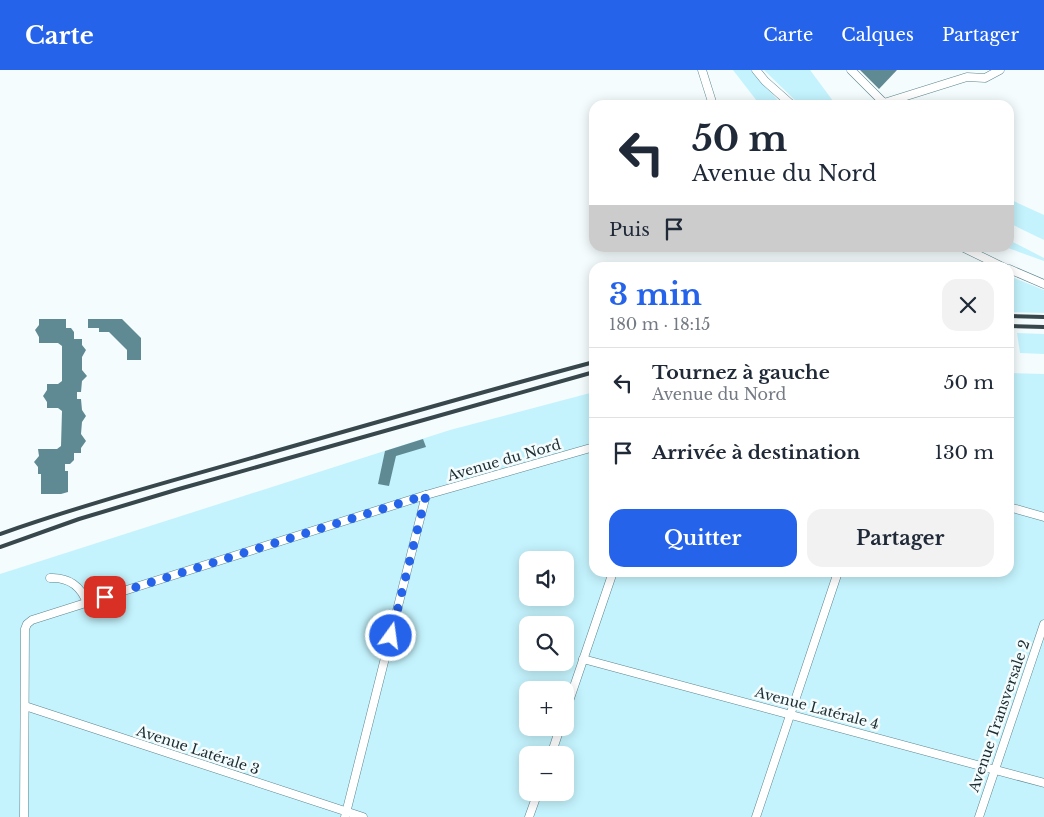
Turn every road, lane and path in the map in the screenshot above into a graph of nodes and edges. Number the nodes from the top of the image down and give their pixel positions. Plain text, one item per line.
1 (702, 70) edge
2 (756, 70) edge
3 (851, 70) edge
4 (1000, 70) edge
5 (965, 73) edge
6 (711, 100) edge
7 (786, 100) edge
8 (881, 100) edge
9 (892, 100) edge
10 (973, 252) edge
11 (994, 262) edge
12 (1014, 271) edge
13 (1044, 284) edge
14 (589, 448) edge
15 (426, 495) junction
16 (1014, 508) edge
17 (1044, 517) edge
18 (610, 577) edge
19 (836, 577) edge
20 (50, 578) dead end
21 (87, 603) junction
22 (1044, 624) edge
23 (584, 659) junction
24 (574, 687) edge
25 (25, 706) junction
26 (790, 714) junction
27 (994, 769) junction
28 (1044, 783) edge
29 (535, 801) edge
30 (346, 814) edge
31 (24, 817) edge
32 (363, 817) edge
33 (529, 817) edge
34 (756, 817) edge
35 (978, 817) edge

1 - 6 lane
2 - 7 lane
3 - 8 lane
4 - 5 lane
5 - 9 lane
10 - 11 lane
12 - 13 lane
14 - 15 lane, Avenue du Nord
15 - 21 lane, Avenue du Nord
15 - 30 lane
16 - 17 lane
18 - 23 lane
19 - 26 lane
20 - 21 lane
21 - 25 lane, Avenue du Nord
22 - 27 lane, Avenue Transversale 2
23 - 24 lane
23 - 26 lane, Avenue Latérale 4
25 - 30 lane, Avenue Latérale 3
25 - 31 lane
26 - 27 lane, Avenue Latérale 4
26 - 34 lane
27 - 28 lane, Avenue Latérale 4
27 - 35 lane, Avenue Transversale 2
29 - 33 lane
30 - 32 lane, Avenue Latérale 3

